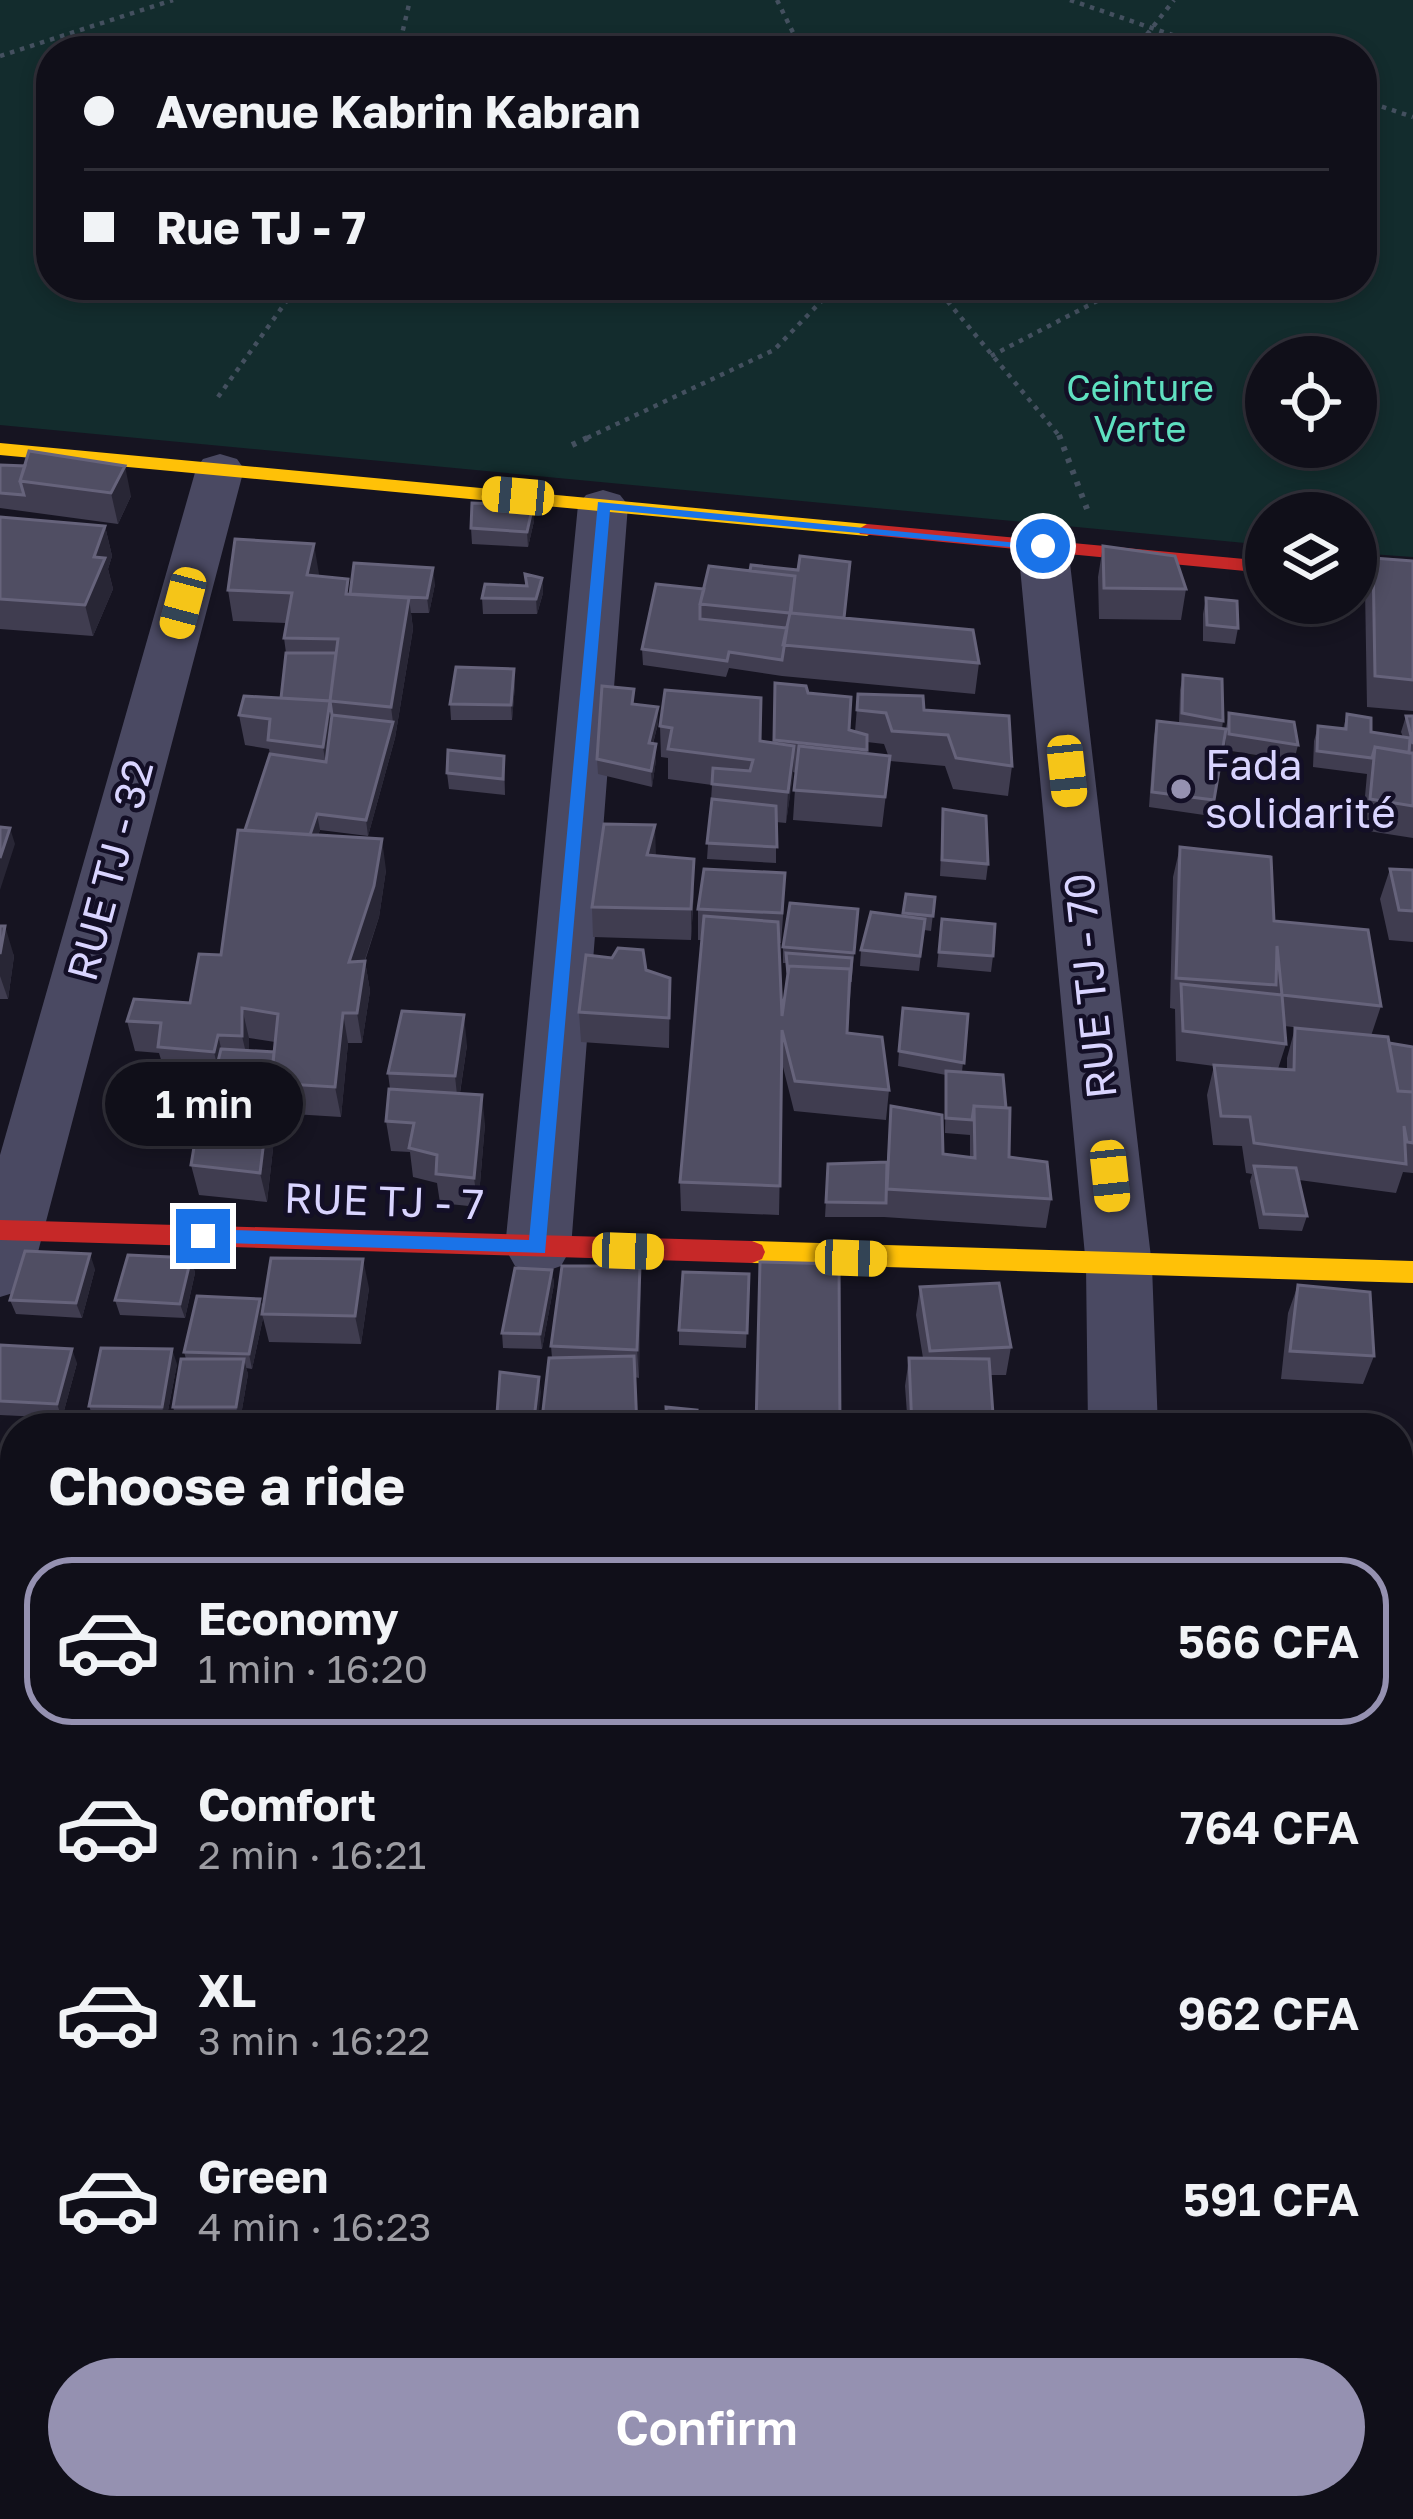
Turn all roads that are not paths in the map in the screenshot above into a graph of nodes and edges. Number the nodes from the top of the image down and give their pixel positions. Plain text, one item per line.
1 (0, 449) edge
2 (220, 469) junction
3 (603, 505) junction
4 (1069, 548) junction
5 (1245, 565) edge
6 (1377, 578) edge
7 (1413, 581) edge
8 (4, 1243) edge
9 (538, 1248) junction
10 (1119, 1266) junction
11 (1413, 1272) edge
12 (1123, 1413) edge

1 - 2 street
2 - 3 street
2 - 8 street, RUE TJ - 32
3 - 4 street
3 - 9 street
4 - 5 street
4 - 10 street, RUE TJ - 70
6 - 7 street
8 - 9 street, RUE TJ - 7
9 - 10 street, RUE TJ - 7
10 - 11 street, RUE TJ - 7
10 - 12 street, RUE TJ - 70

